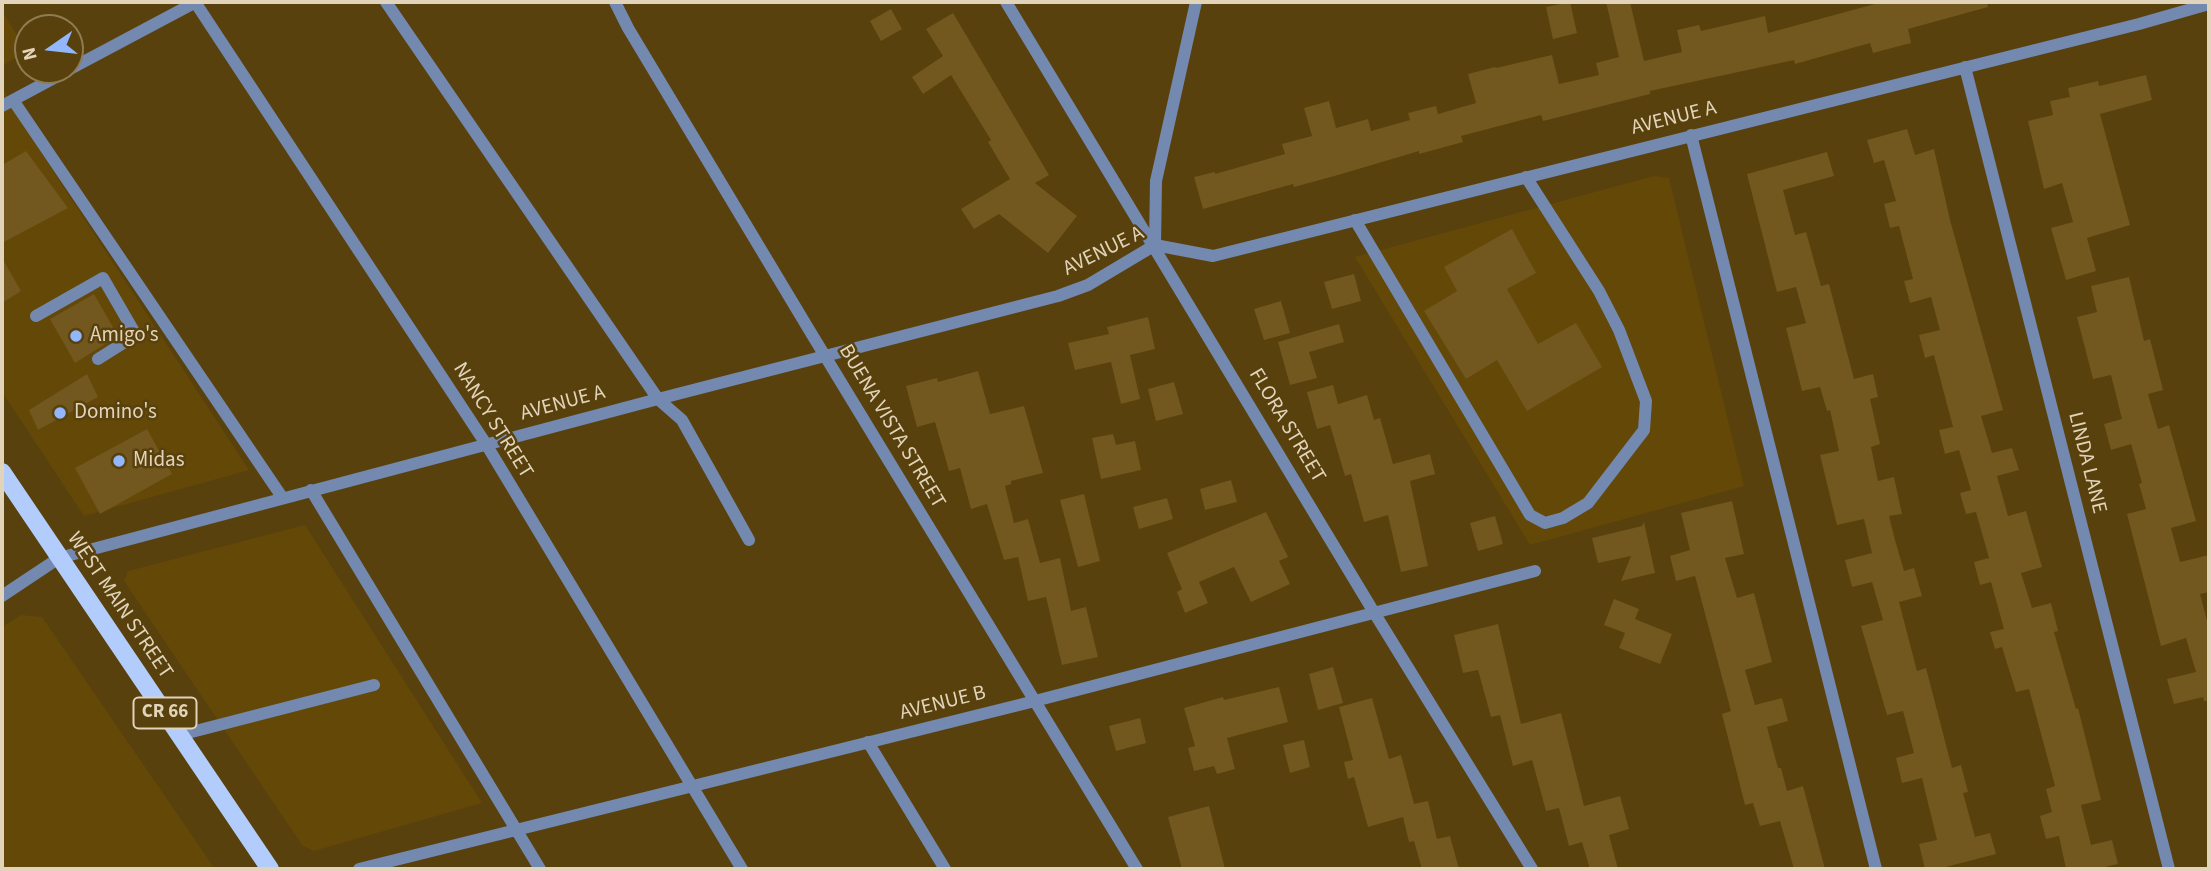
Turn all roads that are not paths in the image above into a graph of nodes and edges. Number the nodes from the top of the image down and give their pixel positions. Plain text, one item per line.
1 (195, 2) edge
2 (386, 2) edge
3 (615, 2) edge
4 (1006, 2) edge
5 (1196, 2) edge
6 (2209, 4) edge
7 (84, 62) edge
8 (1965, 67) junction
9 (43, 84) edge
10 (8, 103) edge
11 (1691, 135) junction
12 (1526, 177) junction
13 (1356, 220) junction
14 (1155, 245) junction
15 (36, 316) dead end
16 (825, 355) junction
17 (98, 359) dead end
18 (658, 399) junction
19 (486, 444) junction
20 (2, 472) edge
21 (311, 490) junction
22 (282, 498) junction
23 (749, 540) dead end
24 (60, 558) junction
25 (1535, 571) dead end
26 (2, 596) edge
27 (1376, 614) junction
28 (374, 685) dead end
29 (1035, 701) junction
30 (180, 735) junction
31 (868, 742) junction
32 (692, 785) junction
33 (516, 830) junction
34 (270, 869) edge
35 (359, 869) edge
36 (540, 869) edge
37 (742, 869) edge
38 (945, 869) edge
39 (1137, 869) edge
40 (1532, 869) edge
41 (1876, 869) edge
42 (2169, 869) edge

1 - 7 street
1 - 19 street, NANCY STREET
2 - 18 street
3 - 16 street, BUENA VISTA STREET
4 - 14 street, FLORA STREET
5 - 14 street
6 - 8 street, AVENUE A
8 - 11 street, AVENUE A
8 - 42 street, LINDA LANE
9 - 10 street
10 - 22 street
11 - 12 street, AVENUE A
11 - 41 street
12 - 13 street, AVENUE A
12 - 13 street
13 - 14 street, AVENUE A
14 - 16 street, AVENUE A
14 - 27 street, FLORA STREET
15 - 17 street
16 - 18 street, AVENUE A
16 - 29 street, BUENA VISTA STREET
18 - 19 street, AVENUE A
18 - 23 street
19 - 21 street, AVENUE A
19 - 32 street, NANCY STREET
20 - 24 main road, WEST MAIN STREET / CR 66
21 - 22 street, AVENUE A
21 - 33 street
22 - 24 street, AVENUE A
24 - 26 street, AVENUE A
24 - 30 main road, WEST MAIN STREET / CR 66
25 - 27 street, AVENUE B
27 - 29 street, AVENUE B
27 - 40 street, FLORA STREET
28 - 30 street
29 - 31 street, AVENUE B
29 - 39 street, BUENA VISTA STREET
30 - 34 main road, WEST MAIN STREET / CR 66
31 - 32 street, AVENUE B
31 - 38 street
32 - 33 street, AVENUE B
32 - 37 street, NANCY STREET
33 - 35 street, AVENUE B
33 - 36 street

